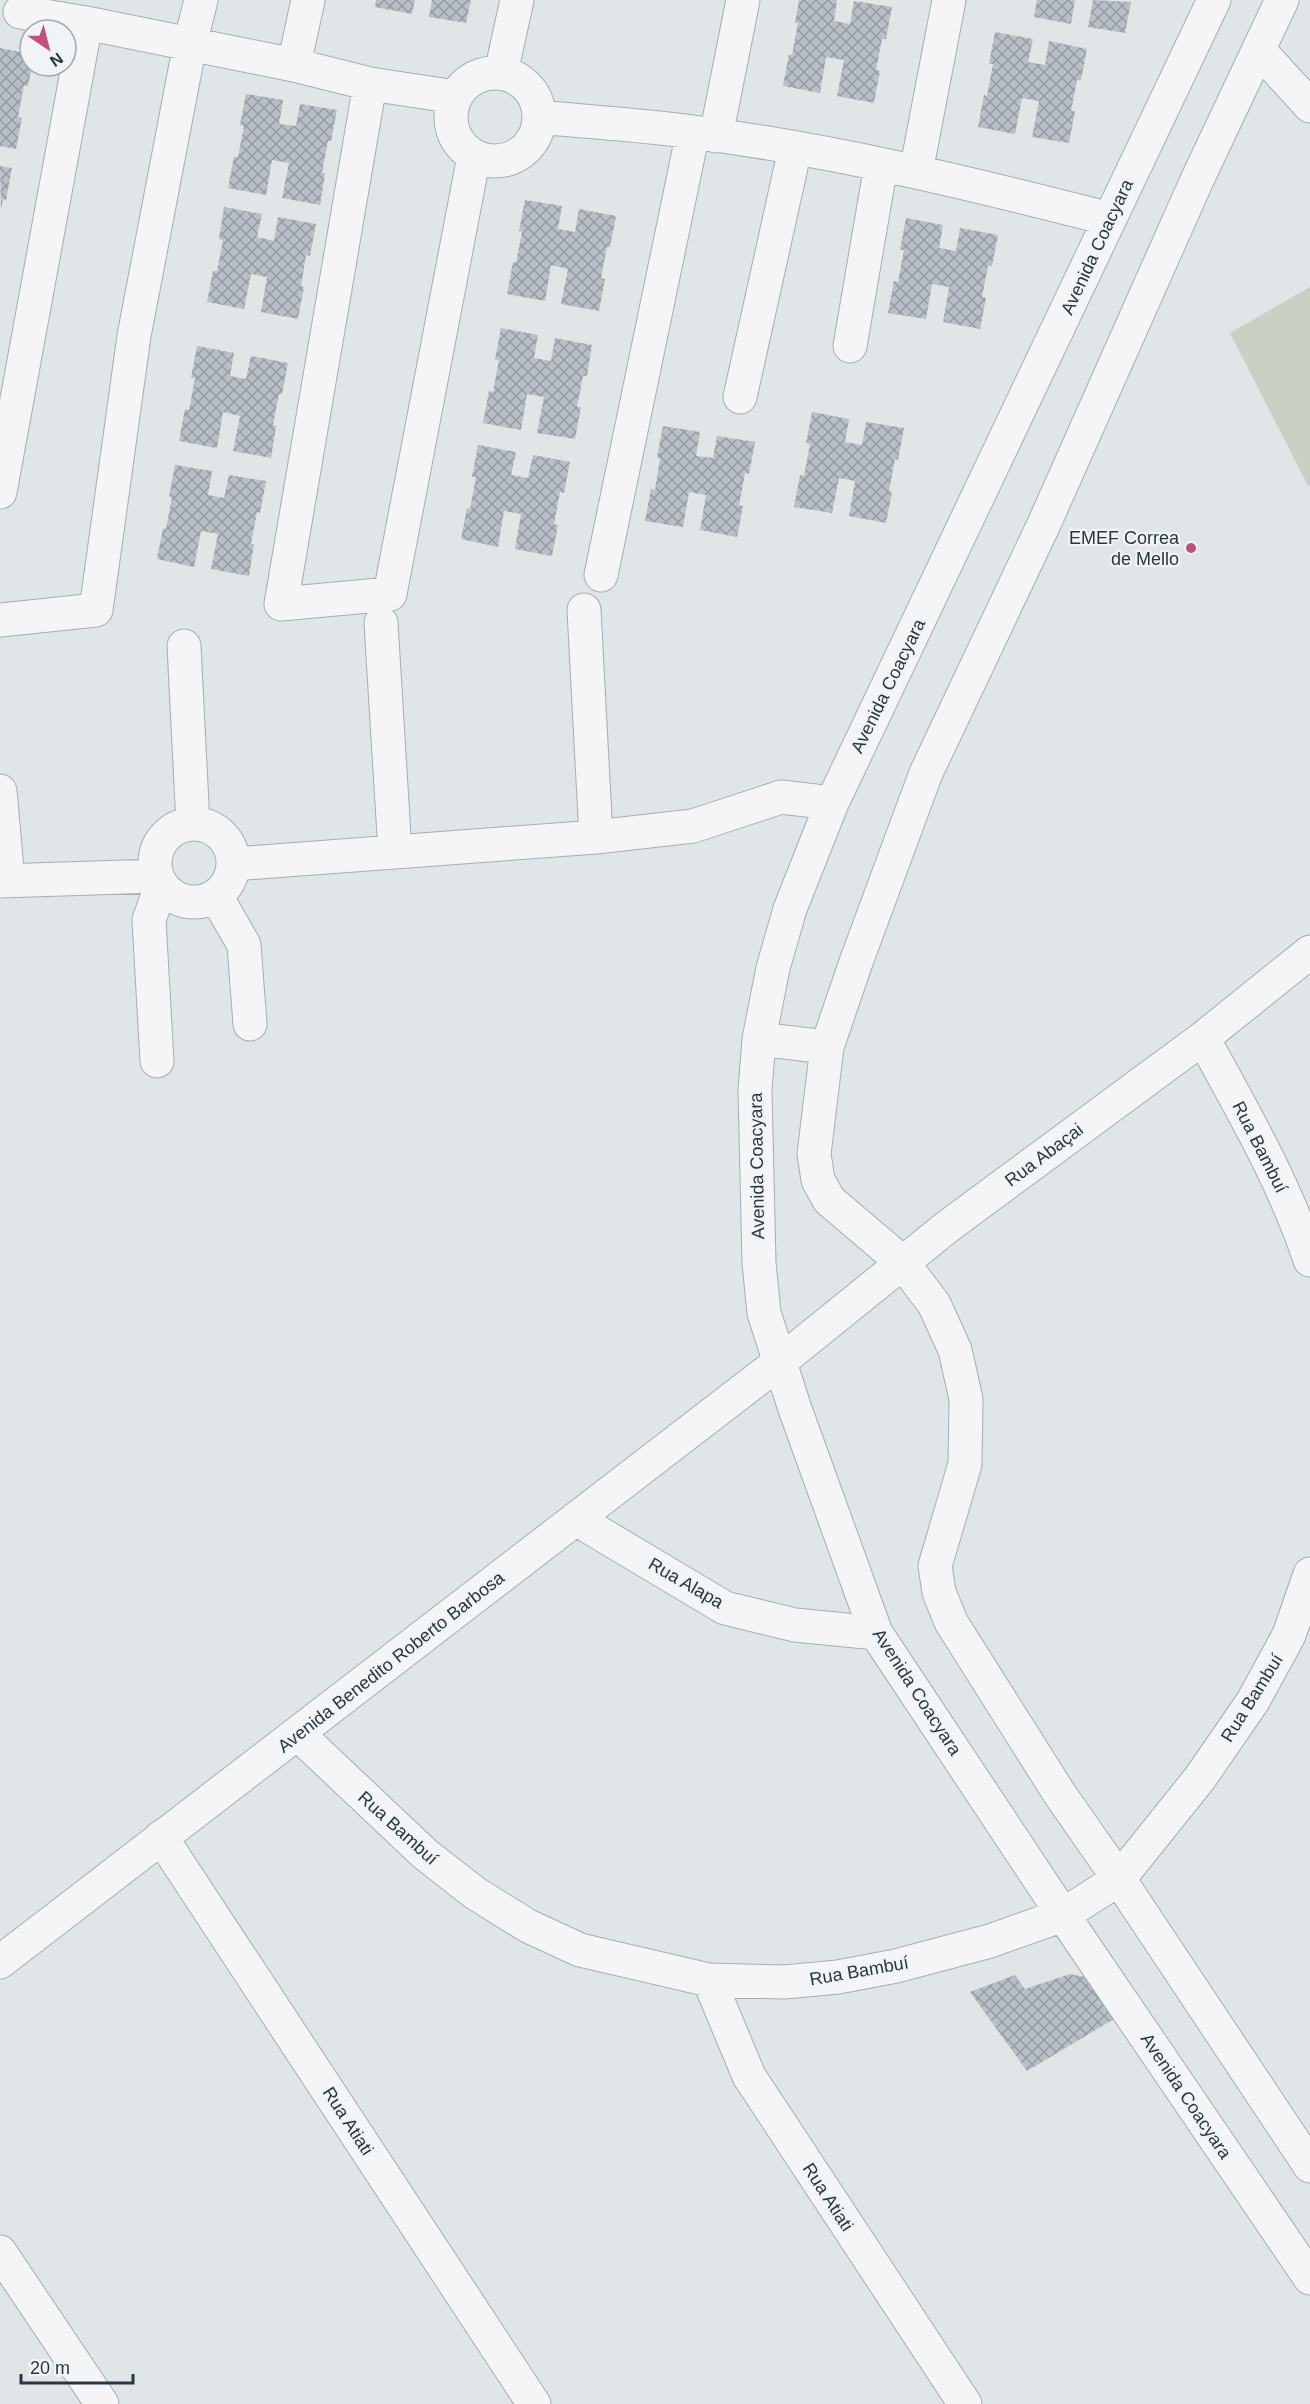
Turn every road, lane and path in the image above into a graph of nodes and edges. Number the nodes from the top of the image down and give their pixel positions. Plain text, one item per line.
1 (201, 0) edge
2 (308, 0) edge
3 (517, 0) edge
4 (743, 0) edge
5 (949, 0) edge
6 (1214, 0) edge
7 (1282, 0) edge
8 (20, 12) dead end
9 (86, 23) junction
10 (190, 44) junction
11 (1259, 50) junction
12 (294, 65) junction
13 (501, 73) junction
14 (370, 84) junction
15 (456, 97) junction
16 (1310, 106) edge
17 (539, 117) junction
18 (705, 134) junction
19 (795, 149) junction
20 (474, 156) junction
21 (881, 165) junction
22 (916, 172) junction
23 (1110, 219) junction
24 (850, 346) dead end
25 (740, 397) dead end
26 (0, 492) edge
27 (601, 575) dead end
28 (584, 610) dead end
29 (0, 620) edge
30 (381, 623) dead end
31 (184, 646) dead end
32 (0, 791) edge
33 (832, 803) junction
34 (193, 824) junction
35 (596, 837) junction
36 (395, 852) junction
37 (233, 864) junction
38 (4, 881) edge
39 (159, 881) junction
40 (216, 896) junction
41 (1310, 952) edge
42 (250, 1024) dead end
43 (1203, 1038) junction
44 (759, 1039) junction
45 (827, 1047) junction
46 (157, 1061) dead end
47 (1310, 1260) edge
48 (902, 1262) junction
49 (781, 1361) junction
50 (576, 1519) junction
51 (1310, 1574) edge
52 (876, 1633) junction
53 (298, 1734) junction
54 (161, 1837) junction
55 (1119, 1879) junction
56 (1063, 1915) junction
57 (0, 1962) edge
58 (709, 1980) junction
59 (1310, 2166) edge
60 (0, 2252) edge
61 (1310, 2278) edge
62 (102, 2404) edge
63 (534, 2404) edge
64 (965, 2404) edge

1 - 10 street
2 - 12 street
3 - 13 street
4 - 18 street
5 - 22 street
6 - 23 street, Avenida Coacyara
7 - 11 street
8 - 9 street
9 - 10 street
9 - 26 street
10 - 12 street
10 - 29 street
11 - 16 street
11 - 45 street
12 - 14 street
13 - 15 street
13 - 17 street
14 - 15 street
14 - 20 street
15 - 20 street
17 - 18 street
17 - 20 street
18 - 19 street
18 - 27 street
19 - 21 street
19 - 25 street
21 - 22 street
21 - 24 street
22 - 23 street
23 - 33 street, Avenida Coacyara
28 - 35 street
30 - 36 street
31 - 34 street
32 - 38 street
33 - 35 street
33 - 44 street, Avenida Coacyara
34 - 37 street
34 - 39 street
35 - 36 street
36 - 37 street
37 - 40 street
38 - 39 street
39 - 40 street
39 - 46 street
40 - 42 street
41 - 43 street, Rua Abaçai
43 - 47 street, Rua Bambuí
43 - 48 street, Rua Abaçai
44 - 45 street
44 - 49 street, Avenida Coacyara
45 - 48 street
48 - 49 street, Rua Abaçai
48 - 55 street
49 - 50 street, Avenida Benedito Roberto Barbosa
49 - 52 street, Avenida Coacyara
50 - 52 street, Rua Alapa
50 - 53 street, Avenida Benedito Roberto Barbosa
51 - 55 street, Rua Bambuí
52 - 56 street, Avenida Coacyara
53 - 54 street, Avenida Benedito Roberto Barbosa
53 - 58 street, Rua Bambuí
54 - 57 street, Avenida Benedito Roberto Barbosa
54 - 63 street, Rua Atiati
55 - 56 street, Rua Bambuí
55 - 59 street
56 - 58 street, Rua Bambuí
56 - 61 street, Avenida Coacyara
58 - 64 street, Rua Atiati
60 - 62 street

